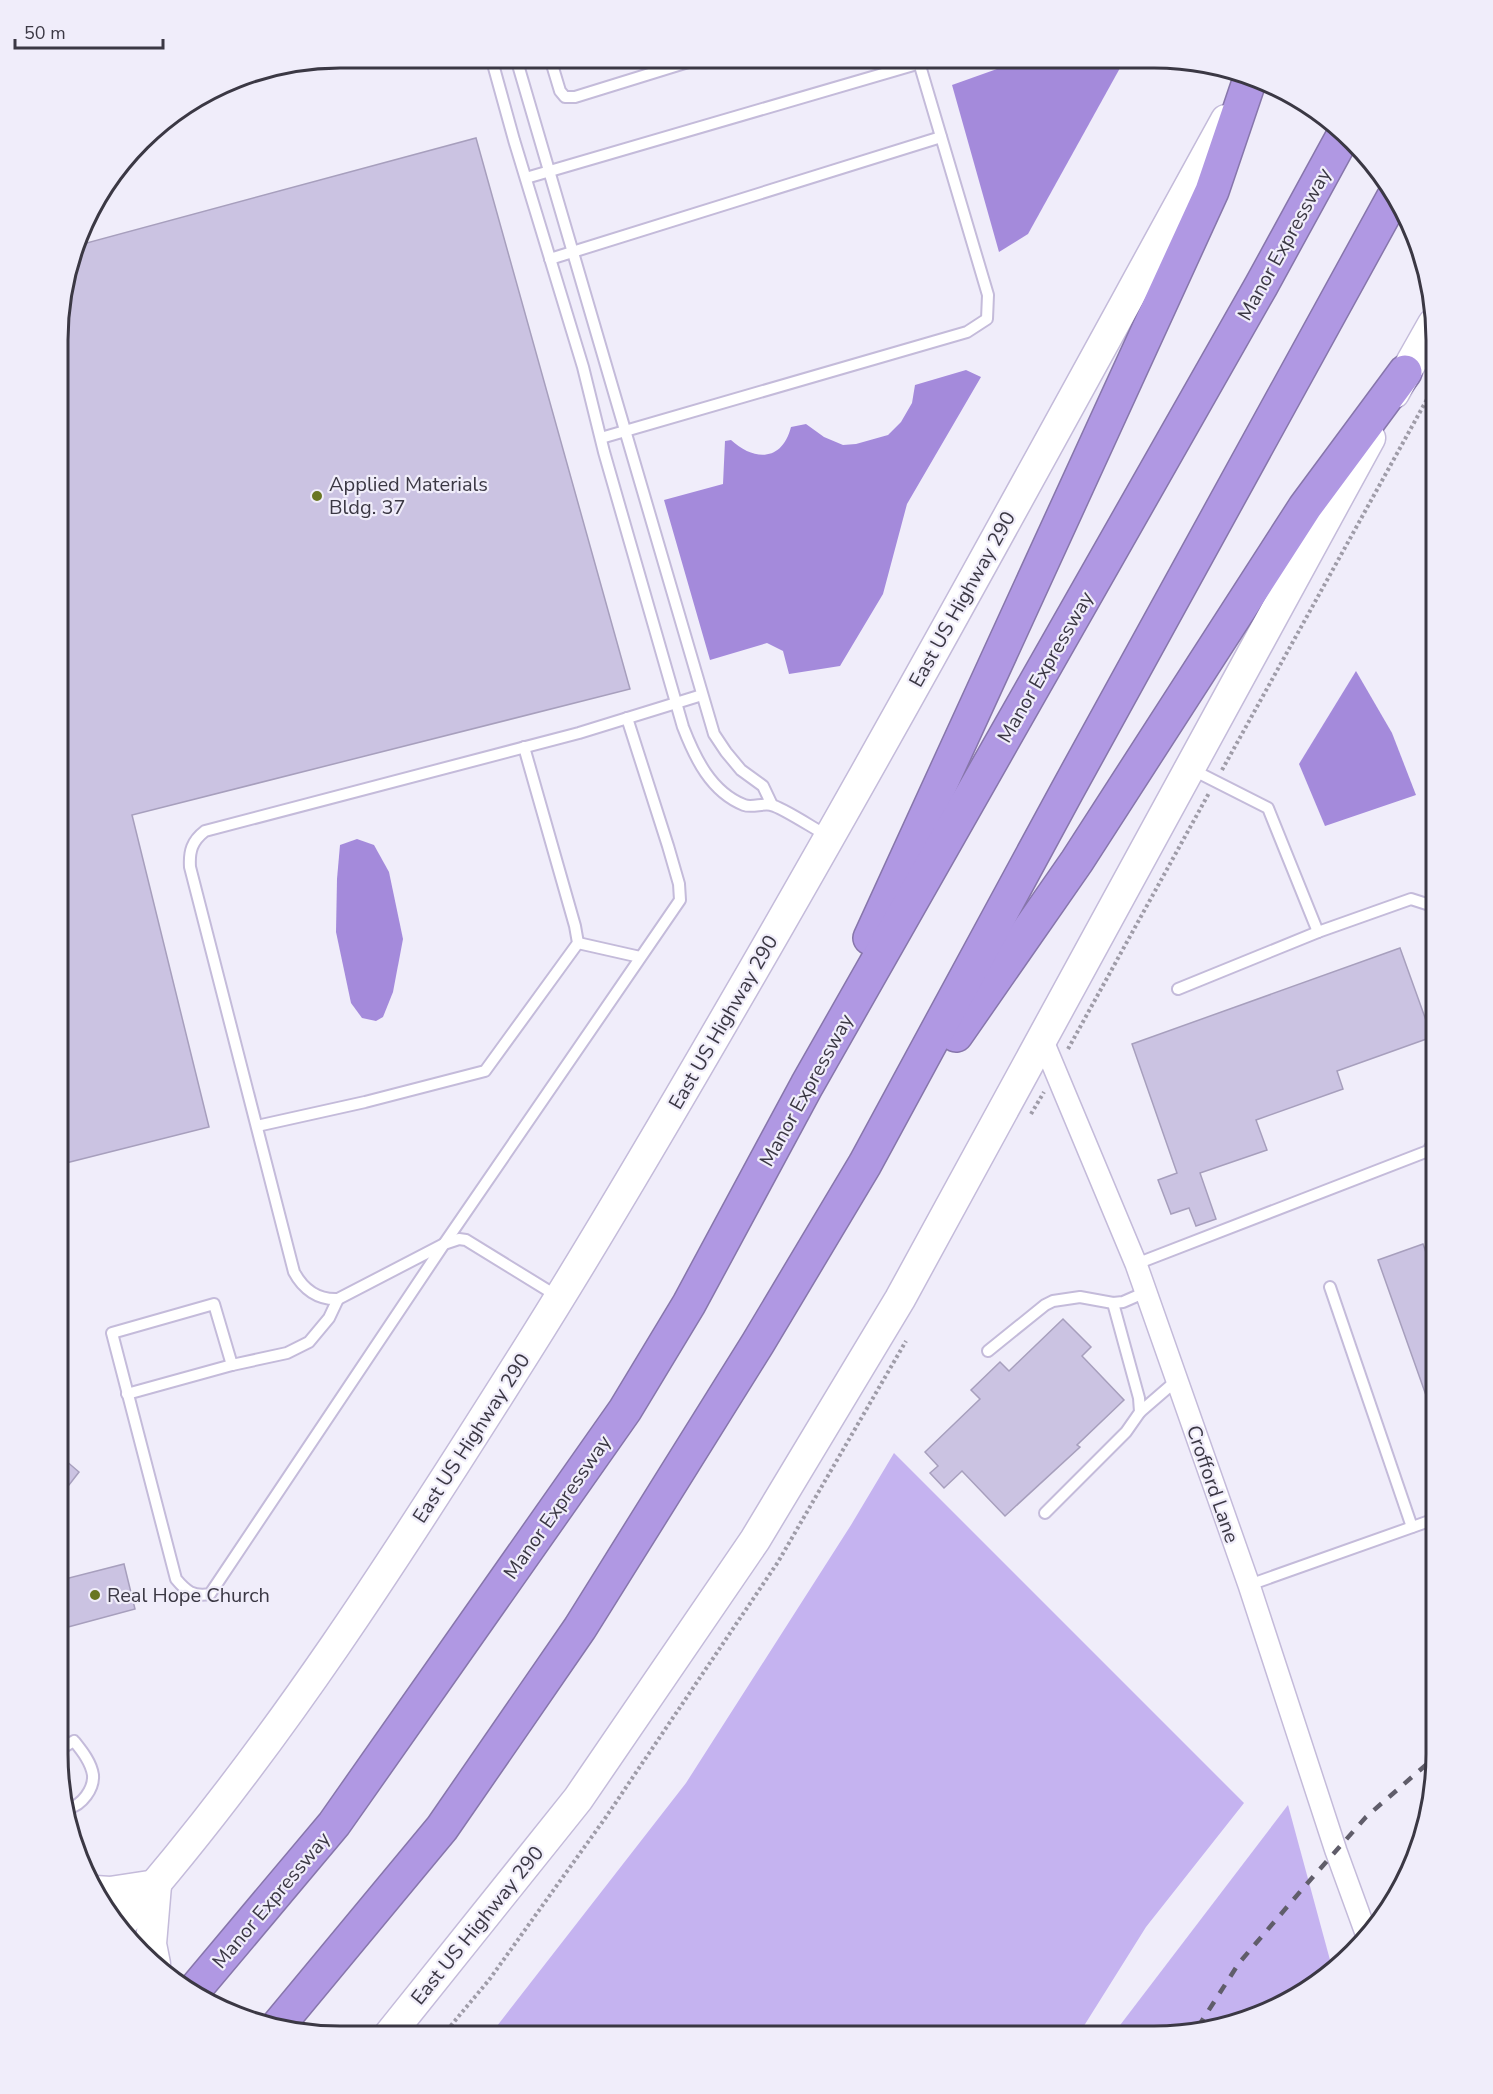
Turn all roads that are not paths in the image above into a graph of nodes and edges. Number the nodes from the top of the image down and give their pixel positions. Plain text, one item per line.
1 (498, 68) edge
2 (519, 68) edge
3 (553, 68) edge
4 (669, 68) edge
5 (895, 68) edge
6 (920, 68) edge
7 (1247, 84) edge
8 (1248, 85) edge
9 (941, 137) junction
10 (1340, 141) edge
11 (550, 171) junction
12 (526, 178) junction
13 (1390, 204) edge
14 (574, 252) junction
15 (550, 258) junction
16 (1426, 335) edge
17 (1405, 372) junction
18 (626, 430) junction
19 (601, 438) junction
20 (702, 696) junction
21 (676, 702) junction
22 (627, 718) junction
23 (524, 747) junction
24 (1190, 769) junction
25 (772, 805) junction
26 (830, 838) junction
27 (1426, 904) edge
28 (1318, 932) junction
29 (578, 943) junction
30 (640, 957) junction
31 (1178, 988) dead end
32 (1042, 1039) junction
33 (807, 1085) junction
34 (257, 1126) junction
35 (1426, 1152) edge
36 (865, 1164) junction
37 (444, 1244) junction
38 (1136, 1264) junction
39 (1330, 1287) dead end
40 (1146, 1292) junction
41 (560, 1298) junction
42 (338, 1299) junction
43 (1113, 1304) junction
44 (988, 1351) dead end
45 (232, 1365) junction
46 (1177, 1380) junction
47 (127, 1394) junction
48 (1140, 1412) junction
49 (1045, 1513) dead end
50 (1426, 1522) edge
51 (1412, 1527) junction
52 (1249, 1585) junction
53 (68, 1745) edge
54 (73, 1807) edge
55 (156, 1885) junction
56 (104, 1892) edge
57 (124, 1920) edge
58 (1364, 1927) edge
59 (153, 1952) edge
60 (201, 1983) edge
61 (282, 2020) edge
62 (396, 2026) edge

1 - 12 lane
2 - 11 lane
3 - 4 lane
5 - 11 lane
6 - 9 lane
7 - 26 main road, East US Highway 290
8 - 33 highway
9 - 14 lane
9 - 18 lane
10 - 33 highway, Manor Expressway
11 - 12 lane
11 - 14 lane
12 - 15 lane
13 - 36 highway
14 - 15 lane
14 - 18 lane
15 - 19 lane
16 - 17 main road, East US Highway 290
17 - 24 main road, East US Highway 290
17 - 36 highway
18 - 19 lane
18 - 20 lane
19 - 21 lane
20 - 21 lane
20 - 25 lane
21 - 22 lane
21 - 25 lane
22 - 23 lane
22 - 30 lane
23 - 29 lane
23 - 34 lane
24 - 28 lane
24 - 32 main road, East US Highway 290
25 - 26 lane
26 - 41 main road, East US Highway 290
27 - 28 lane
28 - 31 lane
29 - 30 lane
29 - 34 lane
30 - 37 lane
32 - 38 street, Crofford Lane
32 - 62 main road, East US Highway 290
33 - 60 highway, Manor Expressway
34 - 42 lane
35 - 38 lane
36 - 61 highway
37 - 41 lane
37 - 42 lane
37 - 47 lane
38 - 40 street, Crofford Lane
39 - 51 lane
40 - 43 lane
40 - 46 street, Crofford Lane
41 - 55 main road, East US Highway 290
42 - 45 lane
43 - 44 lane
43 - 48 lane
45 - 47 lane
45 - 47 lane
46 - 48 lane
46 - 52 street, Crofford Lane
48 - 49 lane
50 - 51 lane
51 - 52 lane
52 - 58 street, Crofford Lane
53 - 54 lane
55 - 56 main road
55 - 57 main road, East US Highway 290
55 - 59 main road

